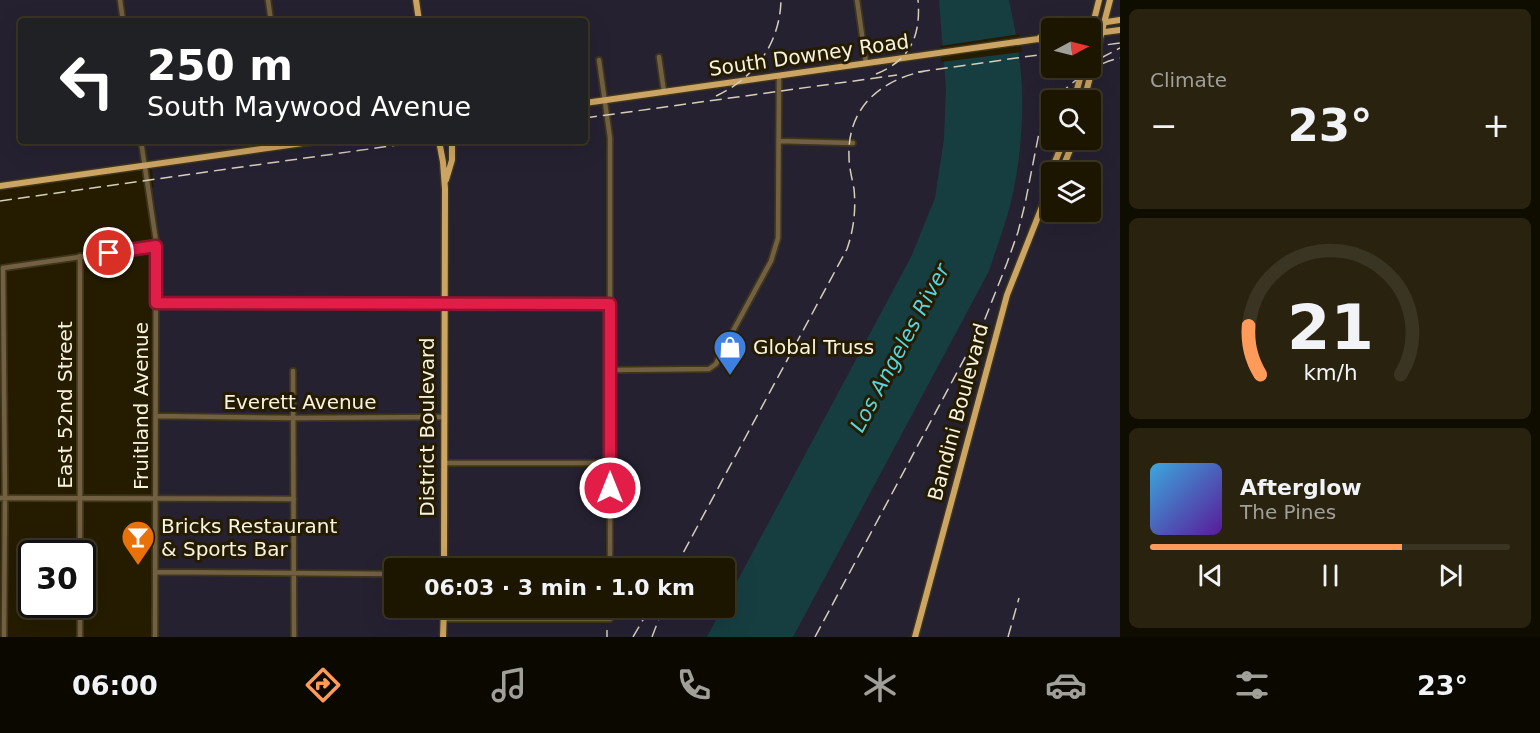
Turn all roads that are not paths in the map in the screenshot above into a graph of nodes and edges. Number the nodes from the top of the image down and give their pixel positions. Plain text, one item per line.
1 (120, 0) edge
2 (268, 0) edge
3 (416, 0) edge
4 (857, 0) edge
5 (1099, 0) edge
6 (1110, 0) edge
7 (123, 18) edge
8 (271, 18) edge
9 (419, 18) edge
10 (1094, 18) edge
11 (1120, 20) edge
12 (1101, 23) edge
13 (1104, 23) junction
14 (1120, 30) edge
15 (1101, 32) joint
16 (1041, 37) edge
17 (1038, 39) junction
18 (1041, 40) edge
19 (659, 57) dead end
20 (599, 60) dead end
21 (866, 63) junction
22 (778, 76) junction
23 (664, 92) junction
24 (605, 100) junction
25 (588, 103) edge
26 (779, 141) junction
27 (142, 144) edge
28 (282, 144) edge
29 (440, 144) edge
30 (452, 144) edge
31 (853, 144) dead end
32 (145, 165) junction
33 (445, 184) junction
34 (0, 186) edge
35 (1041, 209) edge
36 (156, 246) junction
37 (80, 256) junction
38 (2, 268) edge
39 (156, 303) junction
40 (444, 304) junction
41 (610, 304) junction
42 (610, 370) junction
43 (294, 371) dead end
44 (156, 416) junction
45 (444, 417) junction
46 (294, 418) junction
47 (444, 463) junction
48 (610, 463) junction
49 (3, 498) edge
50 (80, 498) junction
51 (156, 498) junction
52 (294, 499) junction
53 (80, 540) edge
54 (444, 558) edge
55 (610, 558) edge
56 (155, 572) junction
57 (294, 573) junction
58 (384, 574) edge
59 (80, 618) edge
60 (610, 618) edge
61 (444, 619) joint
62 (4, 637) edge
63 (80, 637) edge
64 (155, 637) edge
65 (294, 637) edge
66 (443, 637) edge
67 (915, 637) edge

1 - 7 street
2 - 8 street
3 - 9 main road
4 - 21 street
5 - 10 main road
6 - 13 main road
11 - 13 main road
12 - 13 main road
13 - 15 main road
14 - 15 main road
16 - 17 main road, South Downey Road
17 - 18 main road, South Downey Road
17 - 21 main road, South Downey Road
19 - 23 street
20 - 24 street
21 - 22 main road, South Downey Road
22 - 23 main road, South Downey Road
22 - 26 street
23 - 24 main road, South Downey Road
24 - 25 main road, South Downey Road
24 - 41 street
26 - 31 street
26 - 42 street
27 - 32 street, Fruitland Avenue
28 - 32 main road
29 - 33 main road, District Boulevard
30 - 33 main road
32 - 34 main road
32 - 36 street, Fruitland Avenue
33 - 40 main road, District Boulevard
35 - 67 main road, Bandini Boulevard
36 - 37 street
36 - 39 street, Fruitland Avenue
37 - 38 street
37 - 50 street, East 52nd Street
38 - 49 street
39 - 40 street
39 - 44 street, Fruitland Avenue
40 - 41 street
40 - 45 main road, District Boulevard
41 - 42 street
42 - 48 street
43 - 46 street
44 - 46 street, Everett Avenue
44 - 51 street, Fruitland Avenue
45 - 46 street, Everett Avenue
45 - 47 main road, District Boulevard
46 - 52 street
47 - 48 street
47 - 54 main road, District Boulevard
48 - 55 street
49 - 50 street
49 - 62 street
50 - 51 street
50 - 53 street, East 52nd Street
51 - 52 street
51 - 56 street, Fruitland Avenue
52 - 57 street
56 - 57 street
56 - 64 street, Fruitland Avenue
57 - 58 street
57 - 65 street
59 - 63 street
60 - 61 street
61 - 66 main road

